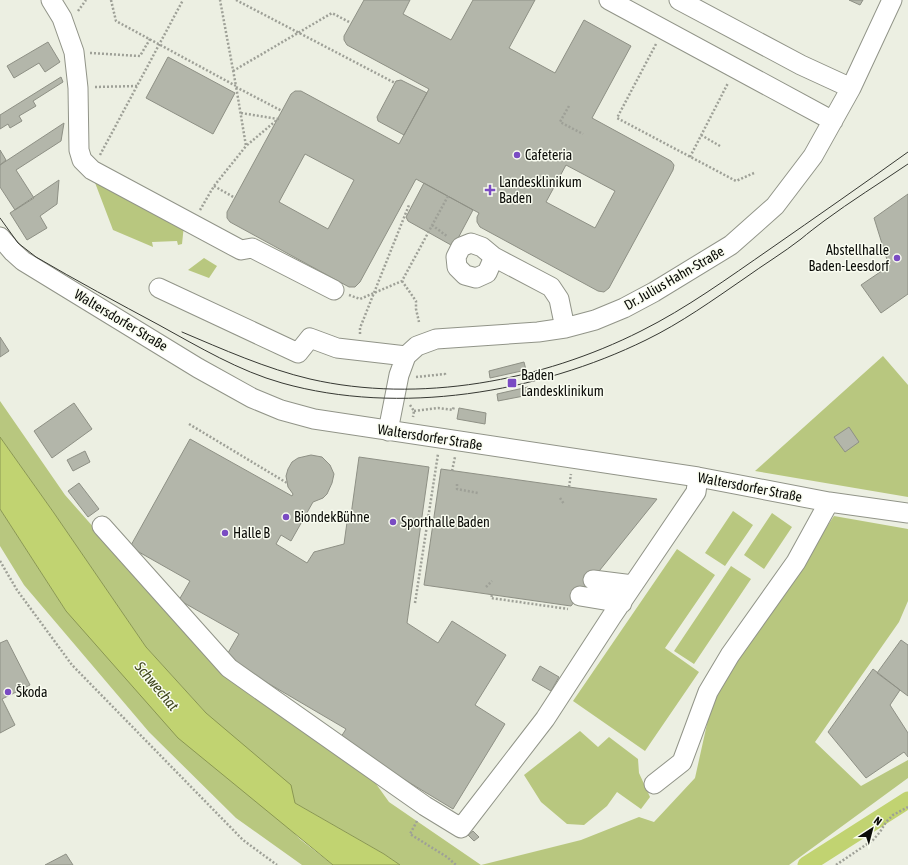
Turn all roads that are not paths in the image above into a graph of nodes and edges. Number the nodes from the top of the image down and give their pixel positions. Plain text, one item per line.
1 (51, 0) edge
2 (608, 0) edge
3 (679, 0) edge
4 (892, 0) edge
5 (850, 88) junction
6 (832, 121) junction
7 (0, 237) edge
8 (494, 257) dead end
9 (159, 288) dead end
10 (334, 290) road end
11 (565, 328) junction
12 (406, 356) junction
13 (388, 431) junction
14 (698, 477) junction
15 (829, 502) junction
16 (908, 513) edge
17 (102, 526) dead end
18 (593, 580) dead end
19 (633, 586) junction
20 (577, 603) road end
21 (622, 603) junction
22 (654, 784) dead end

1 - 10 street
2 - 6 street
3 - 5 street
4 - 5 street, Dr. Julius Hahn-Straße
5 - 6 street, Dr. Julius Hahn-Straße
6 - 11 street, Dr. Julius Hahn-Straße
7 - 13 street, Waltersdorfer Straße
8 - 11 street
9 - 12 street
11 - 12 street, Dr. Julius Hahn-Straße
12 - 13 street
13 - 14 street, Waltersdorfer Straße
14 - 15 street, Waltersdorfer Straße
14 - 19 street
15 - 16 street, Waltersdorfer Straße
15 - 22 street
17 - 21 street
18 - 19 street
19 - 21 street
20 - 21 street

